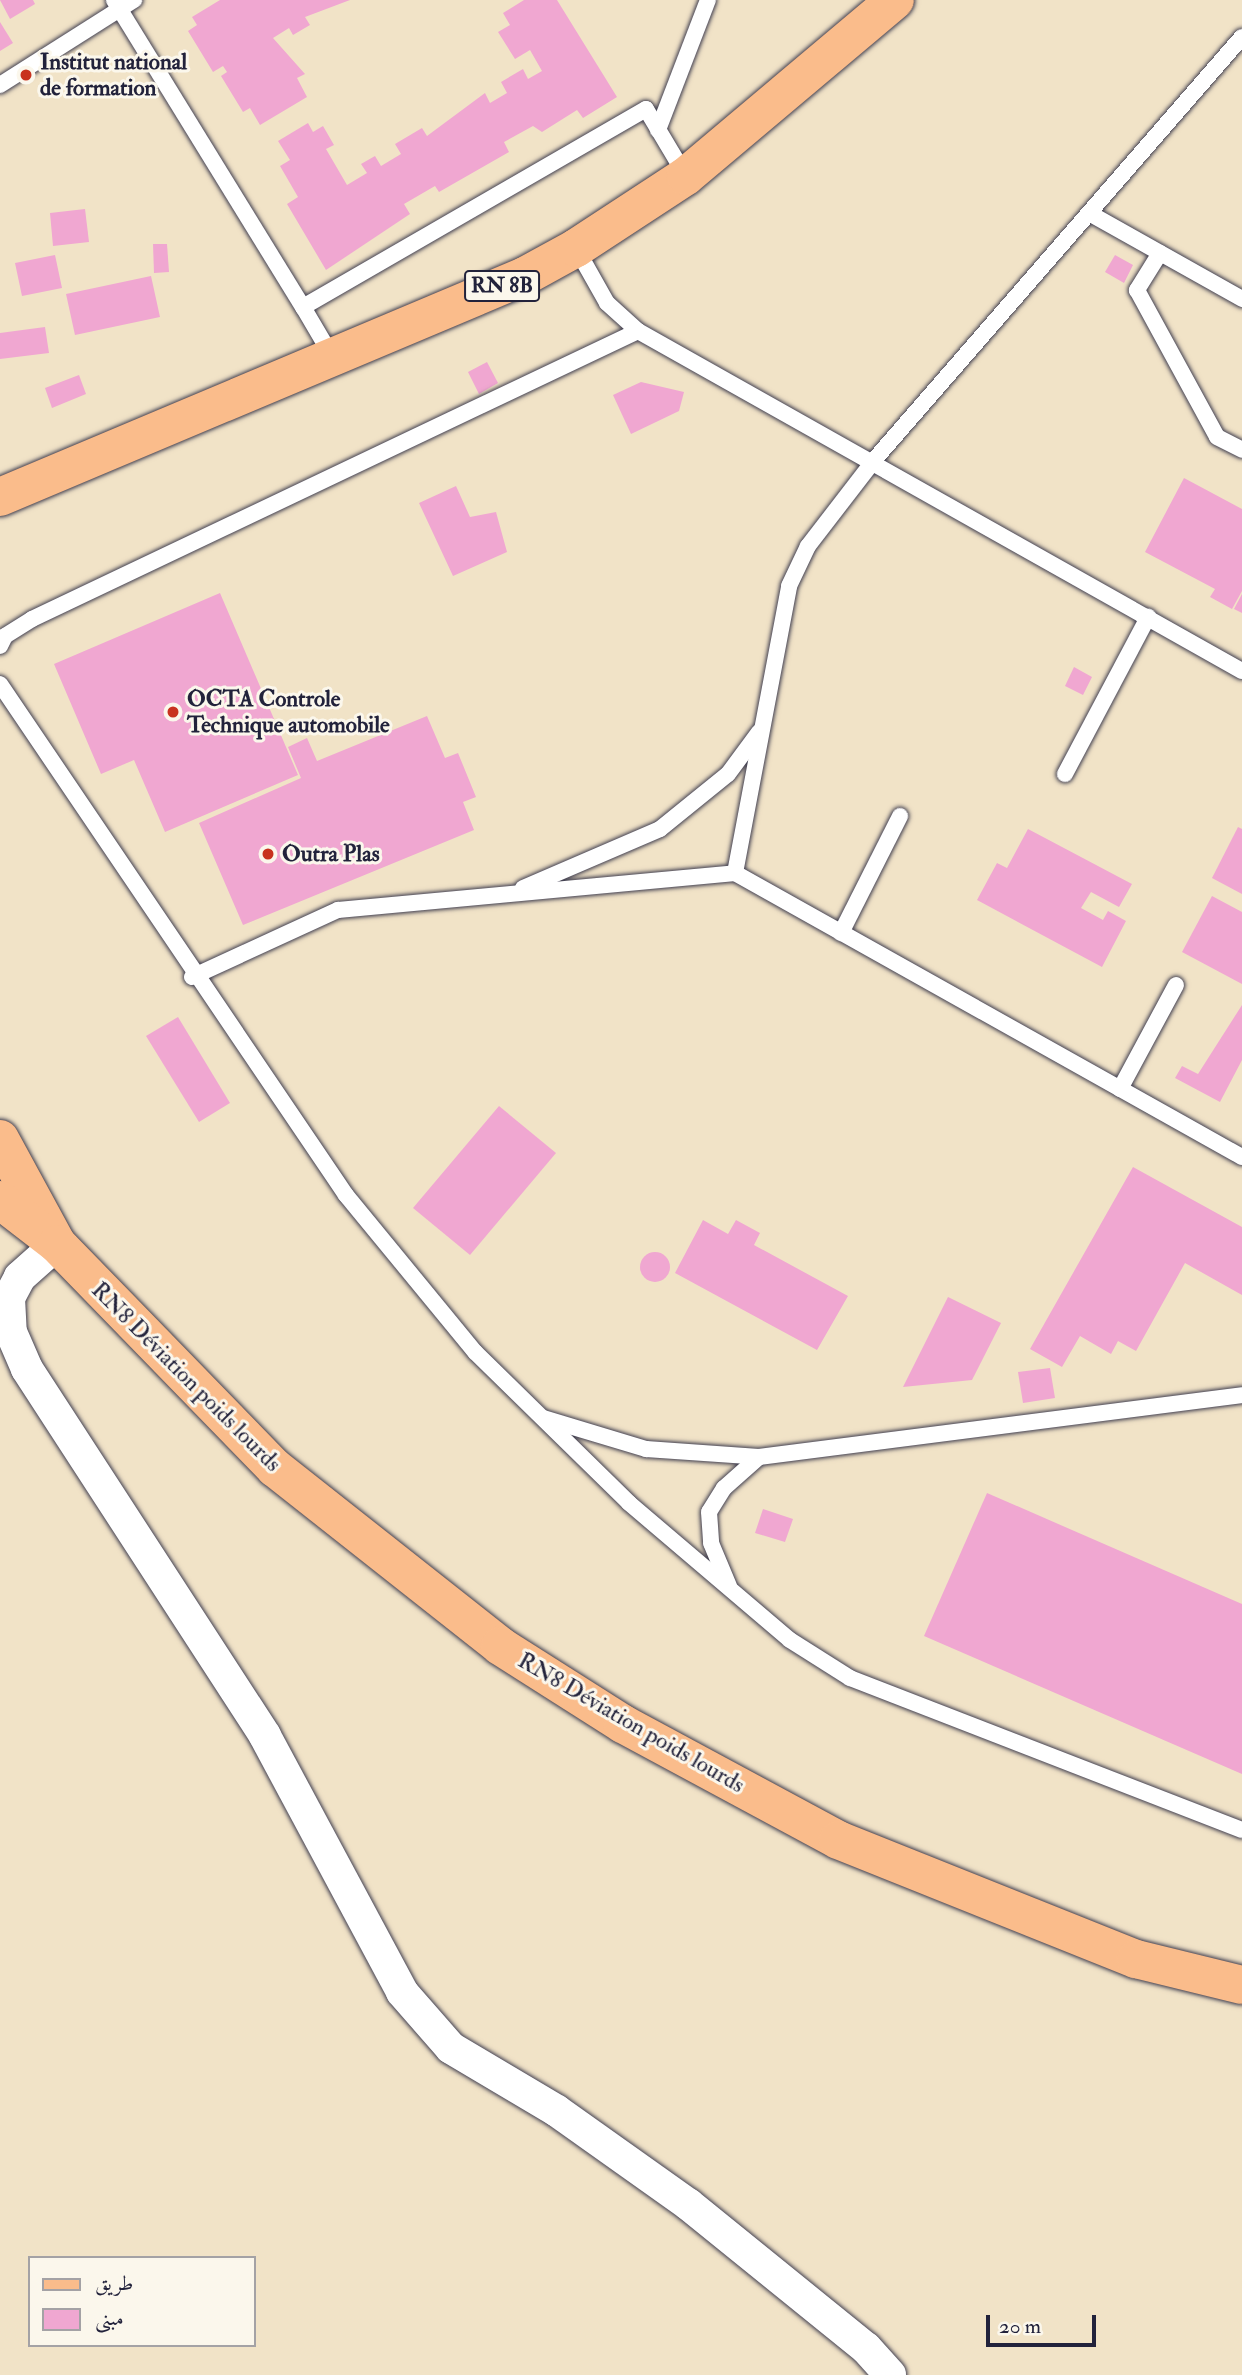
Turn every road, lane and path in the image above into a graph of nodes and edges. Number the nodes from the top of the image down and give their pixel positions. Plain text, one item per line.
1 (134, 0) edge
2 (708, 0) edge
3 (895, 0) edge
4 (117, 5) edge
5 (1242, 37) edge
6 (0, 85) edge
7 (658, 130) junction
8 (686, 176) junction
9 (1089, 213) junction
10 (576, 248) junction
11 (1160, 253) junction
12 (1242, 299) edge
13 (303, 307) junction
14 (638, 331) junction
15 (332, 358) junction
16 (1242, 450) edge
17 (875, 459) junction
18 (52, 475) junction
19 (0, 484) edge
20 (0, 497) edge
21 (1148, 617) junction
22 (0, 646) edge
23 (1242, 671) edge
24 (0, 684) edge
25 (761, 728) junction
26 (1065, 774) dead end
27 (900, 816) dead end
28 (735, 873) junction
29 (505, 895) junction
30 (841, 933) junction
31 (192, 977) junction
32 (1176, 985) dead end
33 (1120, 1089) junction
34 (0, 1139) edge
35 (1242, 1157) edge
36 (0, 1200) edge
37 (57, 1244) junction
38 (1242, 1395) edge
39 (535, 1415) junction
40 (759, 1457) junction
41 (731, 1591) junction
42 (1242, 1830) edge
43 (1242, 1985) edge
44 (890, 2375) edge

1 - 4 lane
2 - 7 lane
3 - 8 main road, RN 8B
4 - 6 lane
4 - 13 lane
5 - 9 lane
7 - 8 lane
7 - 13 lane
8 - 10 main road, RN 8B
9 - 11 lane
9 - 17 lane
10 - 14 lane
10 - 15 main road, RN 8B
11 - 12 lane
11 - 16 lane
13 - 15 lane
14 - 17 lane
14 - 22 lane
15 - 18 main road, RN 8B
17 - 21 lane
17 - 25 lane
18 - 19 main road, RN 8B
18 - 20 main road, RN 8B
21 - 23 lane
21 - 26 lane
24 - 31 lane
25 - 28 lane
25 - 29 lane
27 - 30 lane
28 - 29 lane
28 - 30 lane
29 - 31 lane
30 - 33 lane
31 - 39 lane
32 - 33 lane
33 - 35 lane
34 - 37 main road
36 - 37 main road
37 - 43 main road, RN8 Déviation poids lourds
37 - 44 street
38 - 40 lane
39 - 40 lane
39 - 41 lane
40 - 41 lane
41 - 42 lane

